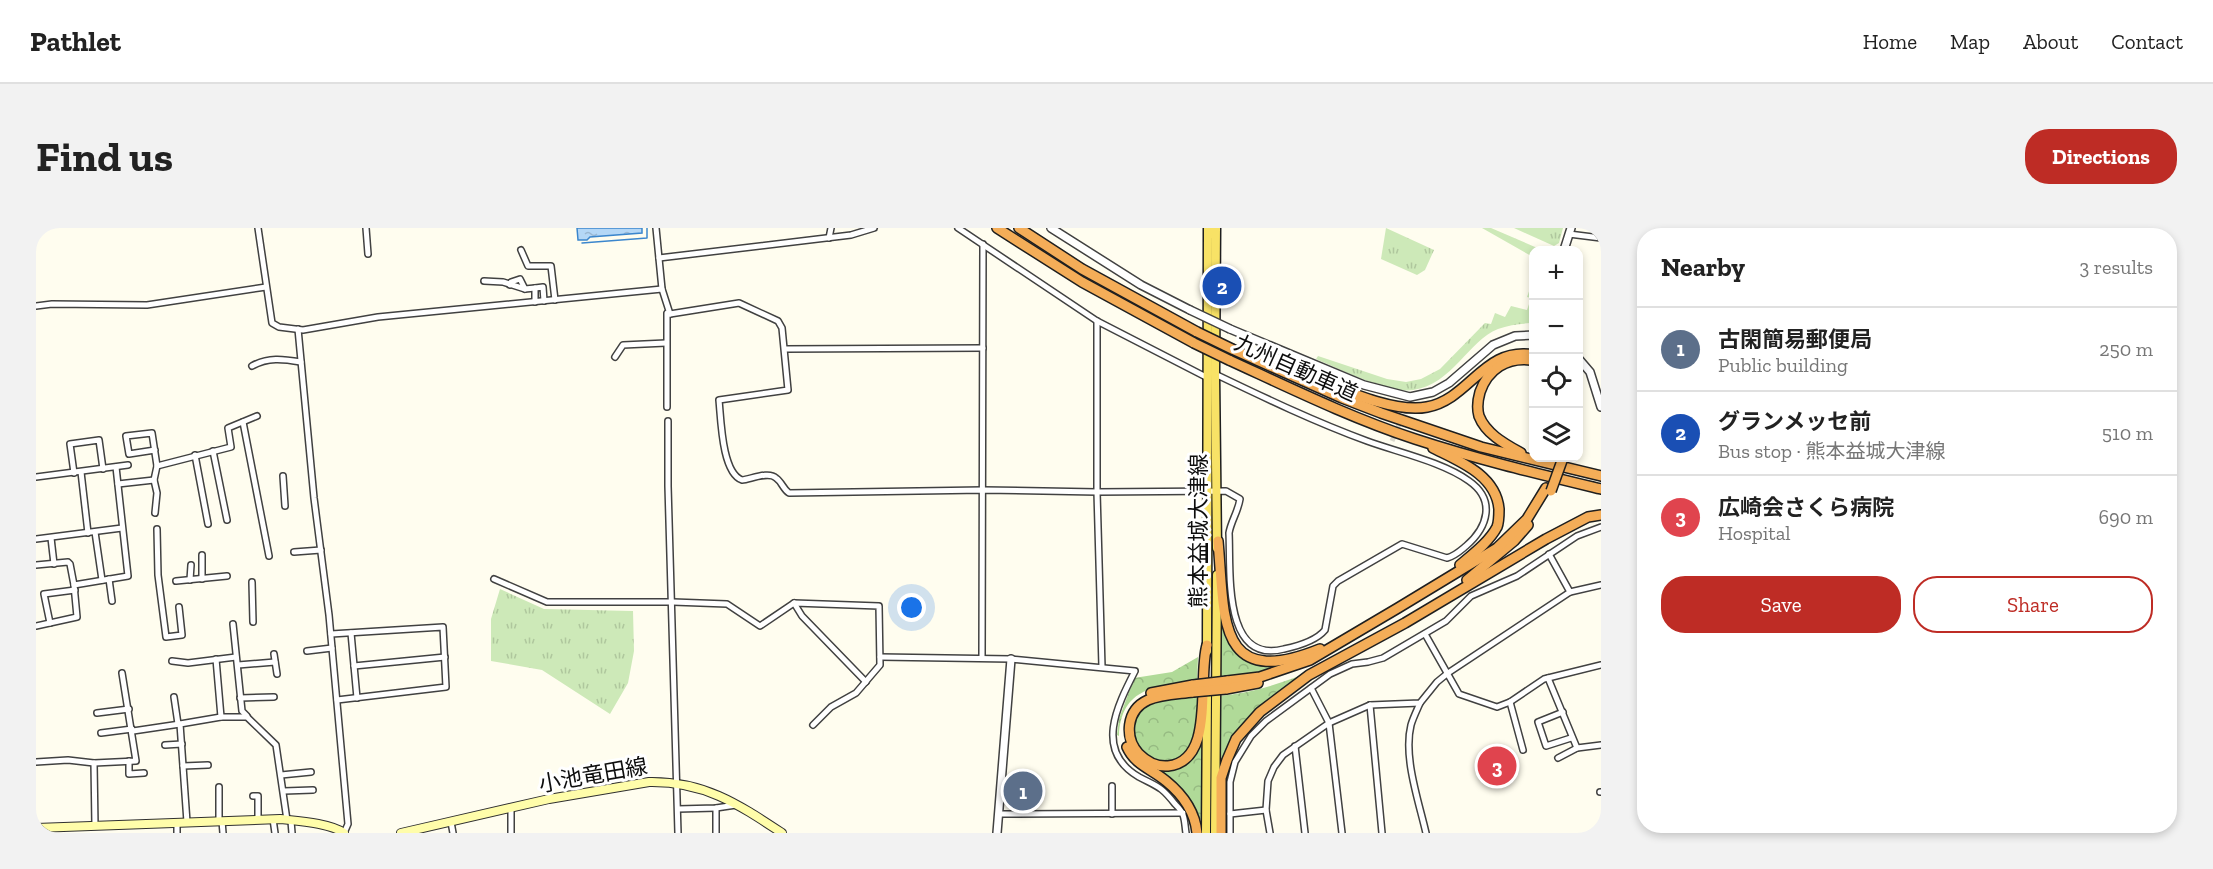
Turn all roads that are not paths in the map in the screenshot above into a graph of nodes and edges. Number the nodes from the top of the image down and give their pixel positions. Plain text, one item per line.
1 (258, 228) edge
2 (366, 228) edge
3 (656, 228) edge
4 (831, 228) edge
5 (874, 228) edge
6 (958, 228) edge
7 (998, 228) edge
8 (1019, 228) edge
9 (1052, 228) edge
10 (1208, 228) edge
11 (1216, 228) edge
12 (1570, 231) edge
13 (829, 238) junction
14 (1601, 238) edge
15 (984, 244) junction
16 (1565, 246) edge
17 (521, 250) dead end
18 (368, 254) dead end
19 (659, 258) junction
20 (484, 281) dead end
21 (266, 287) junction
22 (535, 288) junction
23 (662, 290) junction
24 (555, 300) junction
25 (544, 301) junction
26 (535, 302) junction
27 (36, 306) edge
28 (670, 314) junction
29 (1097, 321) junction
30 (298, 329) junction
31 (1529, 335) edge
32 (666, 343) junction
33 (983, 348) junction
34 (785, 349) junction
35 (1232, 349) junction
36 (1529, 355) edge
37 (615, 357) dead end
38 (1529, 361) edge
39 (301, 362) junction
40 (1583, 364) edge
41 (252, 366) dead end
42 (1211, 376) junction
43 (667, 407) dead end
44 (1601, 407) edge
45 (257, 416) dead end
46 (668, 421) dead end
47 (243, 422) junction
48 (1414, 438) junction
49 (1392, 441) tunnel mouth
50 (1389, 448) junction
51 (154, 450) junction
52 (213, 451) junction
53 (195, 455) junction
54 (1529, 456) edge
55 (1529, 457) edge
56 (1547, 462) edge
57 (1556, 462) edge
58 (1561, 462) edge
59 (128, 465) dead end
60 (157, 466) junction
61 (116, 467) junction
62 (104, 469) junction
63 (77, 472) junction
64 (283, 476) dead end
65 (1601, 476) edge
66 (36, 477) edge
67 (154, 480) junction
68 (118, 484) junction
69 (1601, 489) edge
70 (983, 490) junction
71 (1548, 490) junction
72 (1217, 491) junction
73 (1097, 492) junction
74 (1207, 492) junction
75 (285, 506) dead end
76 (155, 513) dead end
77 (1601, 515) edge
78 (227, 520) dead end
79 (208, 524) dead end
80 (1601, 527) edge
81 (122, 528) junction
82 (157, 529) dead end
83 (95, 532) junction
84 (88, 533) junction
85 (51, 538) junction
86 (36, 539) edge
87 (1218, 542) junction
88 (321, 550) junction
89 (294, 552) dead end
90 (1549, 554) junction
91 (202, 555) dead end
92 (269, 556) dead end
93 (54, 564) junction
94 (36, 565) edge
95 (190, 565) dead end
96 (227, 576) dead end
97 (109, 579) junction
98 (202, 579) junction
99 (494, 579) dead end
100 (102, 580) junction
101 (190, 580) junction
102 (176, 581) dead end
103 (252, 582) dead end
104 (1440, 582) junction
105 (1601, 585) edge
106 (74, 588) junction
107 (1570, 592) junction
108 (1449, 595) junction
109 (112, 601) dead end
110 (673, 602) junction
111 (794, 603) junction
112 (179, 607) dead end
113 (253, 622) dead end
114 (50, 623) junction
115 (233, 624) dead end
116 (36, 626) edge
117 (351, 633) junction
118 (331, 634) junction
119 (1425, 634) junction
120 (1350, 637) junction
121 (1207, 645) junction
122 (332, 648) junction
123 (1357, 650) junction
124 (307, 651) dead end
125 (274, 654) dead end
126 (236, 657) junction
127 (445, 657) junction
128 (880, 657) junction
129 (982, 657) junction
130 (216, 659) junction
131 (1011, 659) junction
132 (172, 661) dead end
133 (275, 662) junction
134 (238, 665) junction
135 (1601, 665) edge
136 (354, 666) junction
137 (1102, 667) junction
138 (122, 673) dead end
139 (1448, 673) junction
140 (277, 674) dead end
141 (1548, 678) junction
142 (866, 681) junction
143 (1227, 685) junction
144 (1311, 688) junction
145 (1193, 689) junction
146 (174, 697) dead end
147 (274, 697) dead end
148 (240, 698) junction
149 (357, 698) junction
150 (337, 700) junction
151 (1510, 702) junction
152 (1420, 703) junction
153 (1370, 705) junction
154 (129, 709) junction
155 (1563, 712) junction
156 (97, 713) dead end
157 (221, 717) junction
158 (247, 717) junction
159 (1329, 723) junction
160 (179, 724) junction
161 (813, 725) dead end
162 (133, 730) junction
163 (101, 733) dead end
164 (1571, 738) junction
165 (182, 744) junction
166 (165, 745) dead end
167 (1601, 745) edge
168 (1295, 746) junction
169 (1577, 748) junction
170 (1523, 750) dead end
171 (1558, 758) dead end
172 (129, 761) junction
173 (36, 762) edge
174 (94, 763) junction
175 (208, 765) dead end
176 (183, 766) junction
177 (311, 772) dead end
178 (144, 774) dead end
179 (281, 775) junction
180 (677, 782) junction
181 (1112, 786) dead end
182 (219, 787) dead end
183 (313, 790) dead end
184 (284, 791) junction
185 (253, 796) dead end
186 (738, 805) junction
187 (716, 808) junction
188 (511, 809) junction
189 (678, 809) junction
190 (1266, 810) junction
191 (1183, 813) junction
192 (999, 814) junction
193 (1112, 814) junction
194 (1230, 814) junction
195 (273, 819) junction
196 (258, 820) junction
197 (289, 820) junction
198 (220, 821) junction
199 (187, 822) junction
200 (451, 822) junction
201 (177, 823) junction
202 (95, 826) junction
203 (36, 828) edge
204 (112, 829) edge
205 (177, 833) edge
206 (223, 833) edge
207 (275, 833) edge
208 (292, 833) edge
209 (344, 833) edge
210 (401, 833) edge
211 (453, 833) edge
212 (511, 833) edge
213 (678, 833) edge
214 (716, 833) edge
215 (782, 833) edge
216 (997, 833) edge
217 (1186, 833) edge
218 (1197, 833) edge
219 (1206, 833) edge
220 (1215, 833) edge
221 (1221, 833) edge
222 (1230, 833) edge
223 (1270, 833) edge
224 (1305, 833) edge
225 (1342, 833) edge
226 (1382, 833) edge
227 (1426, 833) edge

1 - 21 street
2 - 18 street
3 - 19 street
4 - 13 street
5 - 13 street
6 - 15 street
7 - 48 highway, 九州自動車道, bridge
8 - 35 highway, 九州自動車道, bridge
9 - 31 street, bridge
10 - 42 main road, 熊本益城大津線
11 - 42 main road, 熊本益城大津線
12 - 14 street
12 - 16 street
13 - 19 street
15 - 29 street
15 - 33 street
17 - 24 street
19 - 23 street
20 - 22 street
21 - 27 street
21 - 30 street
22 - 25 street
22 - 26 street
23 - 24 street
23 - 28 street
24 - 25 street
25 - 26 street
26 - 30 street
28 - 32 street
28 - 34 street
29 - 42 street
29 - 73 street
30 - 39 street
32 - 37 street
32 - 43 street
33 - 34 street
33 - 70 street
34 - 70 street
35 - 36 highway
35 - 55 highway, 九州自動車道
38 - 54 highway
39 - 41 street
39 - 88 street
40 - 44 street
42 - 50 street
42 - 72 main road, 熊本益城大津線
42 - 74 main road, 熊本益城大津線
45 - 47 street
46 - 110 street
47 - 52 street
47 - 92 street
48 - 69 highway, 九州自動車道
48 - 104 highway
49 - 50 street
50 - 72 street
51 - 51 street
51 - 60 street
52 - 53 street
52 - 78 street
53 - 60 street
53 - 79 street
56 - 65 highway, 九州自動車道
57 - 71 highway
58 - 71 highway, bridge
59 - 61 street
60 - 67 street
61 - 62 street
61 - 68 street
62 - 63 street
62 - 63 street
63 - 66 street
63 - 84 street
64 - 75 street
67 - 68 street
67 - 76 street
68 - 81 street
70 - 73 street
70 - 129 street
71 - 104 highway
71 - 108 highway
72 - 74 street
72 - 87 main road, 熊本益城大津線
73 - 74 street
73 - 137 street
74 - 121 main road, 熊本益城大津線
77 - 108 highway
80 - 90 street
81 - 83 street
81 - 97 street
82 - 112 street
83 - 84 street
83 - 100 street
84 - 85 street
85 - 86 street
85 - 93 street
87 - 120 highway
87 - 220 main road, 熊本益城大津線
88 - 89 street
88 - 118 street
90 - 107 street
90 - 119 street
91 - 98 street
93 - 94 street
93 - 106 street
95 - 101 street
96 - 98 street
97 - 100 street
97 - 109 street
98 - 101 street
99 - 110 street
100 - 106 street
101 - 102 street
103 - 113 street
104 - 120 highway
105 - 107 street
106 - 114 street
106 - 114 street
107 - 139 street
108 - 123 highway
110 - 111 street
110 - 180 street
111 - 128 street
111 - 142 street
114 - 116 street
115 - 126 street
117 - 118 street
117 - 127 street
117 - 136 street
118 - 122 street
119 - 139 street
119 - 144 street
120 - 143 highway
121 - 145 highway
121 - 219 main road, 熊本益城大津線
122 - 124 street
122 - 150 street
123 - 143 highway
123 - 221 highway
125 - 133 street
126 - 130 street
126 - 134 street
127 - 136 street
127 - 149 street
128 - 129 street
128 - 142 street
129 - 131 street
130 - 132 street
130 - 157 street
131 - 137 street
131 - 192 street
133 - 134 street
133 - 140 street
134 - 148 street
135 - 141 street
136 - 149 street
137 - 191 street
138 - 154 street
139 - 151 street
139 - 152 street
141 - 151 street
141 - 155 street
142 - 161 street
143 - 145 highway, bridge
144 - 159 street
144 - 194 street
145 - 218 highway
146 - 160 street
147 - 148 street
148 - 158 street
149 - 150 street
150 - 209 street
151 - 170 street
152 - 153 street
152 - 227 street
153 - 159 street
153 - 226 street
154 - 156 street
154 - 162 street
155 - 164 street
155 - 164 street
157 - 158 street
157 - 160 street
158 - 179 street
159 - 168 street
159 - 225 street
160 - 162 street
160 - 165 street
162 - 163 street
162 - 172 street
164 - 169 street
165 - 166 street
165 - 176 street
167 - 169 street
168 - 190 street
168 - 224 street
169 - 171 street
172 - 174 street
172 - 178 street
173 - 174 street
174 - 202 street
175 - 176 street
176 - 199 street
177 - 179 street
179 - 184 street
180 - 186 main road, 小池竜田線
180 - 188 main road, 小池竜田線
180 - 189 street
181 - 193 street
182 - 198 street
183 - 184 street
184 - 197 street
185 - 196 street
186 - 187 street
186 - 215 main road, 小池竜田線
187 - 189 street
187 - 214 street
188 - 200 main road, 小池竜田線
188 - 212 street
189 - 213 street
190 - 194 street
190 - 223 street
191 - 193 street
191 - 217 street
192 - 193 street
192 - 216 street
194 - 222 street
195 - 196 main road
195 - 197 main road
195 - 207 street
196 - 198 main road
197 - 208 street
197 - 209 main road
198 - 199 main road
198 - 206 street
199 - 201 main road
200 - 210 main road, 小池竜田線
200 - 211 street
201 - 204 main road
201 - 205 street
202 - 203 main road
202 - 204 main road

